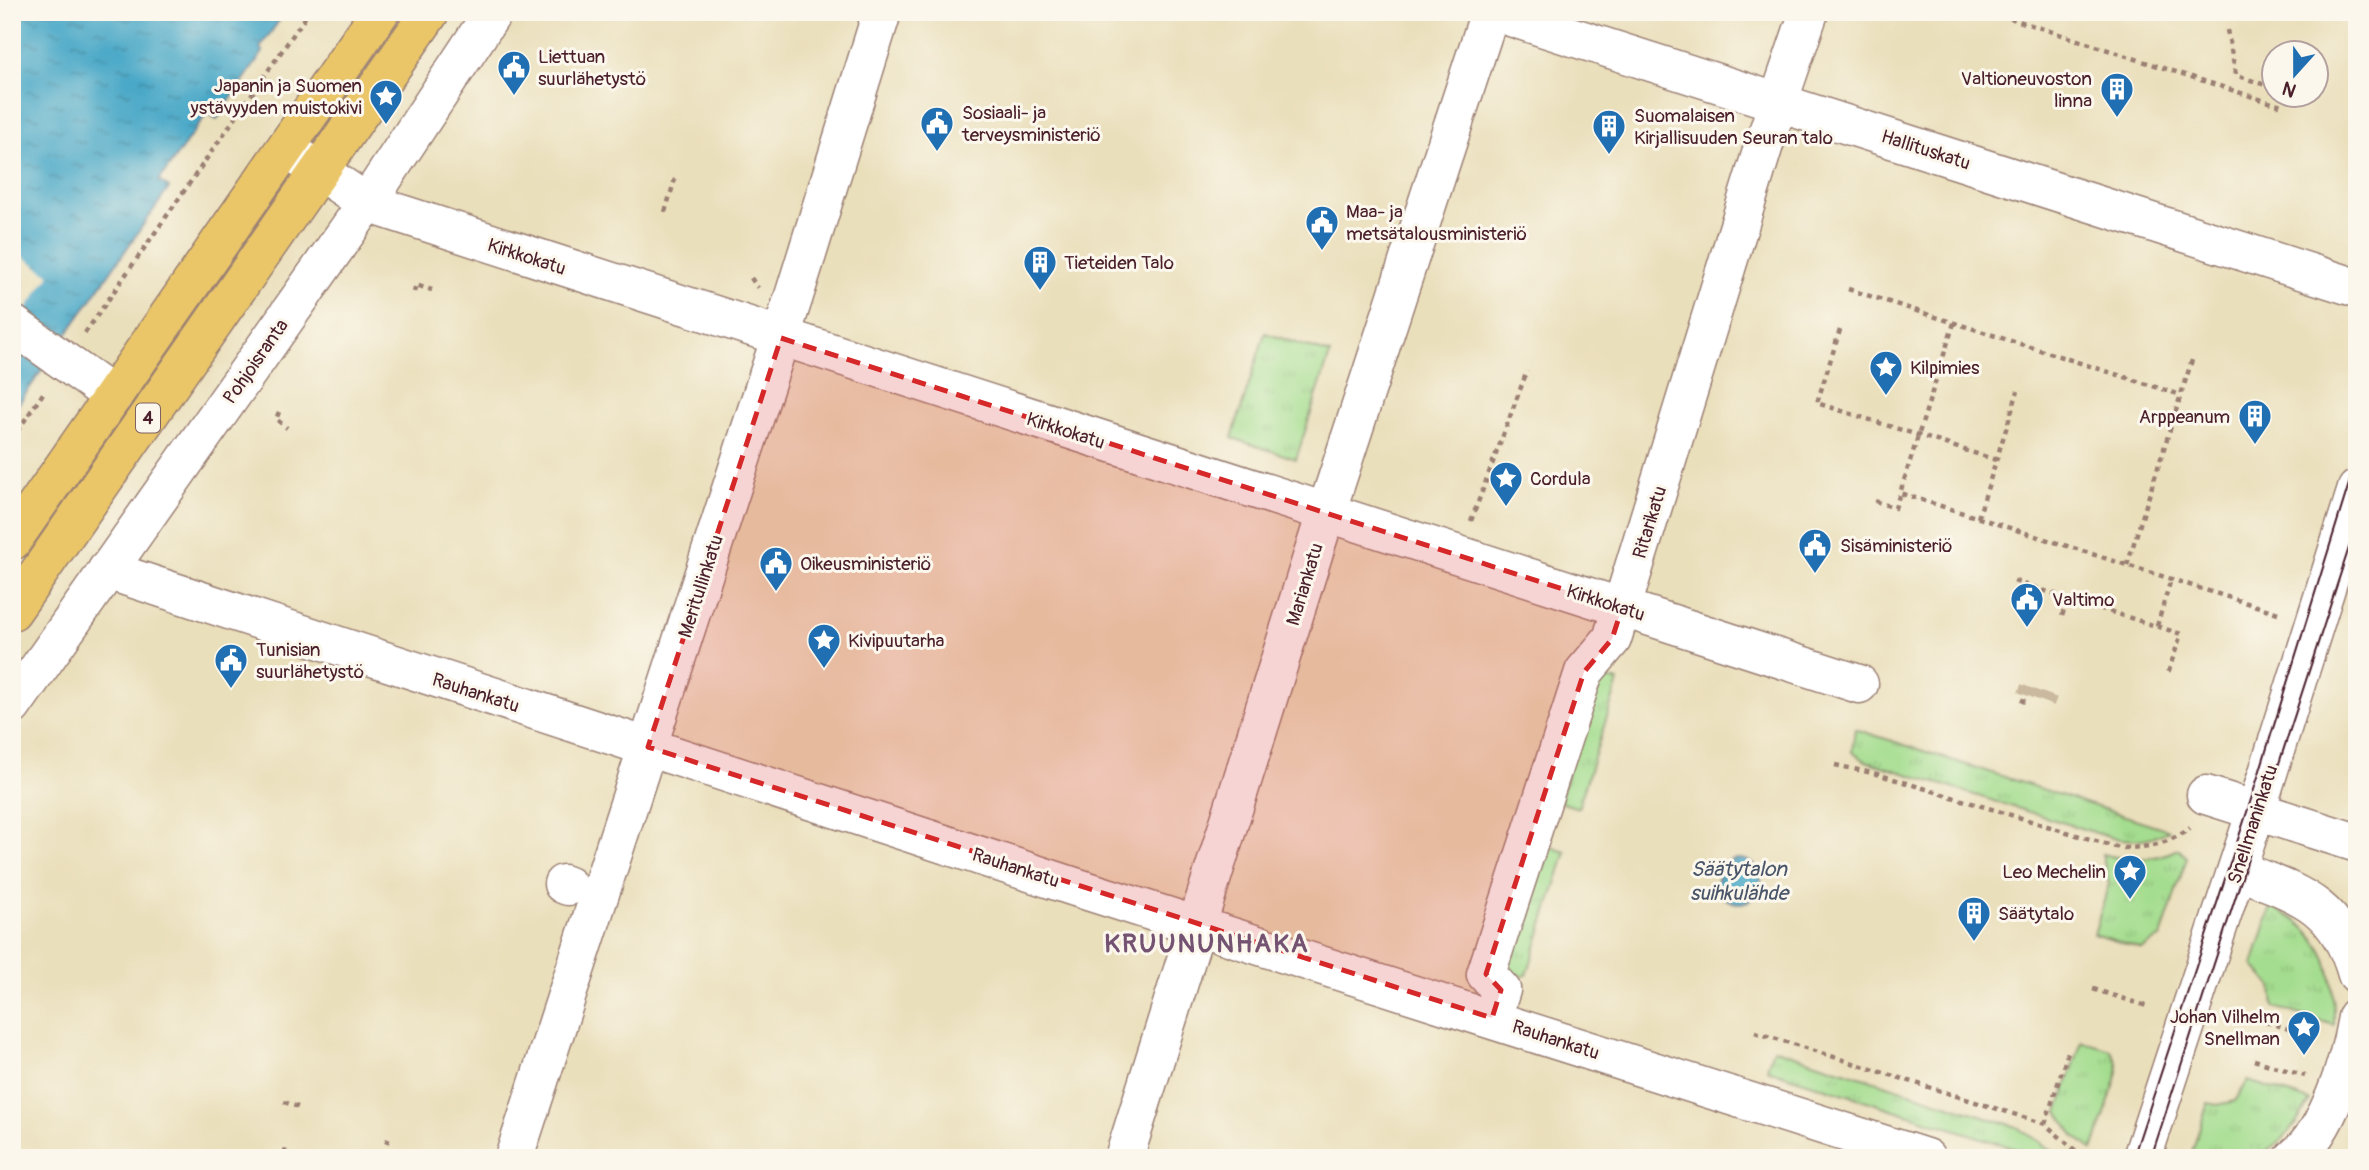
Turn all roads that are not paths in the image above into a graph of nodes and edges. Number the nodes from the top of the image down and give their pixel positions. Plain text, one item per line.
1 (380, 12) edge
2 (430, 12) edge
3 (493, 12) edge
4 (882, 12) edge
5 (1492, 12) edge
6 (1809, 12) edge
7 (1778, 102) junction
8 (286, 148) junction
9 (319, 171) junction
10 (367, 203) junction
11 (2357, 288) edge
12 (12, 324) edge
13 (781, 338) junction
14 (113, 396) junction
15 (2357, 489) edge
16 (1326, 513) junction
17 (12, 541) edge
18 (107, 570) junction
19 (1622, 608) junction
20 (12, 611) edge
21 (1859, 684) dead end
22 (12, 706) edge
23 (648, 747) junction
24 (2198, 811) road end
25 (2256, 811) junction
26 (2357, 843) edge
27 (2237, 870) junction
28 (1197, 925) junction
29 (2357, 974) edge
30 (2357, 1017) edge
31 (1492, 1018) junction
32 (524, 1155) edge
33 (1124, 1158) edge
34 (1926, 1158) edge
35 (2142, 1158) edge
36 (2294, 1158) edge

1 - 8 main road, 4
2 - 9 main road, 4
3 - 10 street, Pohjoisranta
4 - 13 street, Meritullinkatu
5 - 7 street, Hallituskatu
5 - 16 street, Mariankatu
6 - 7 street, Ritarikatu
7 - 11 street, Hallituskatu
7 - 19 street, Ritarikatu
8 - 9 street, Kirkkokatu
8 - 14 main road, 4
9 - 10 street, Kirkkokatu
9 - 20 main road, 4
10 - 13 street, Kirkkokatu
10 - 18 street, Pohjoisranta
12 - 14 street
13 - 16 street, Kirkkokatu
13 - 23 street, Meritullinkatu
14 - 17 main road, 4
15 - 25 street, Snellmaninkatu
16 - 19 street, Kirkkokatu
16 - 28 street, Mariankatu
18 - 22 street, Pohjoisranta
18 - 23 street, Rauhankatu
19 - 21 street, Kirkkokatu
19 - 31 street, Ritarikatu
23 - 28 street, Rauhankatu
23 - 32 street, Meritullinkatu
24 - 25 street
25 - 26 street
25 - 27 street, Snellmaninkatu
27 - 29 street
27 - 35 street, Snellmaninkatu
28 - 31 street, Rauhankatu
28 - 33 street, Mariankatu
30 - 36 street
31 - 34 street, Rauhankatu

